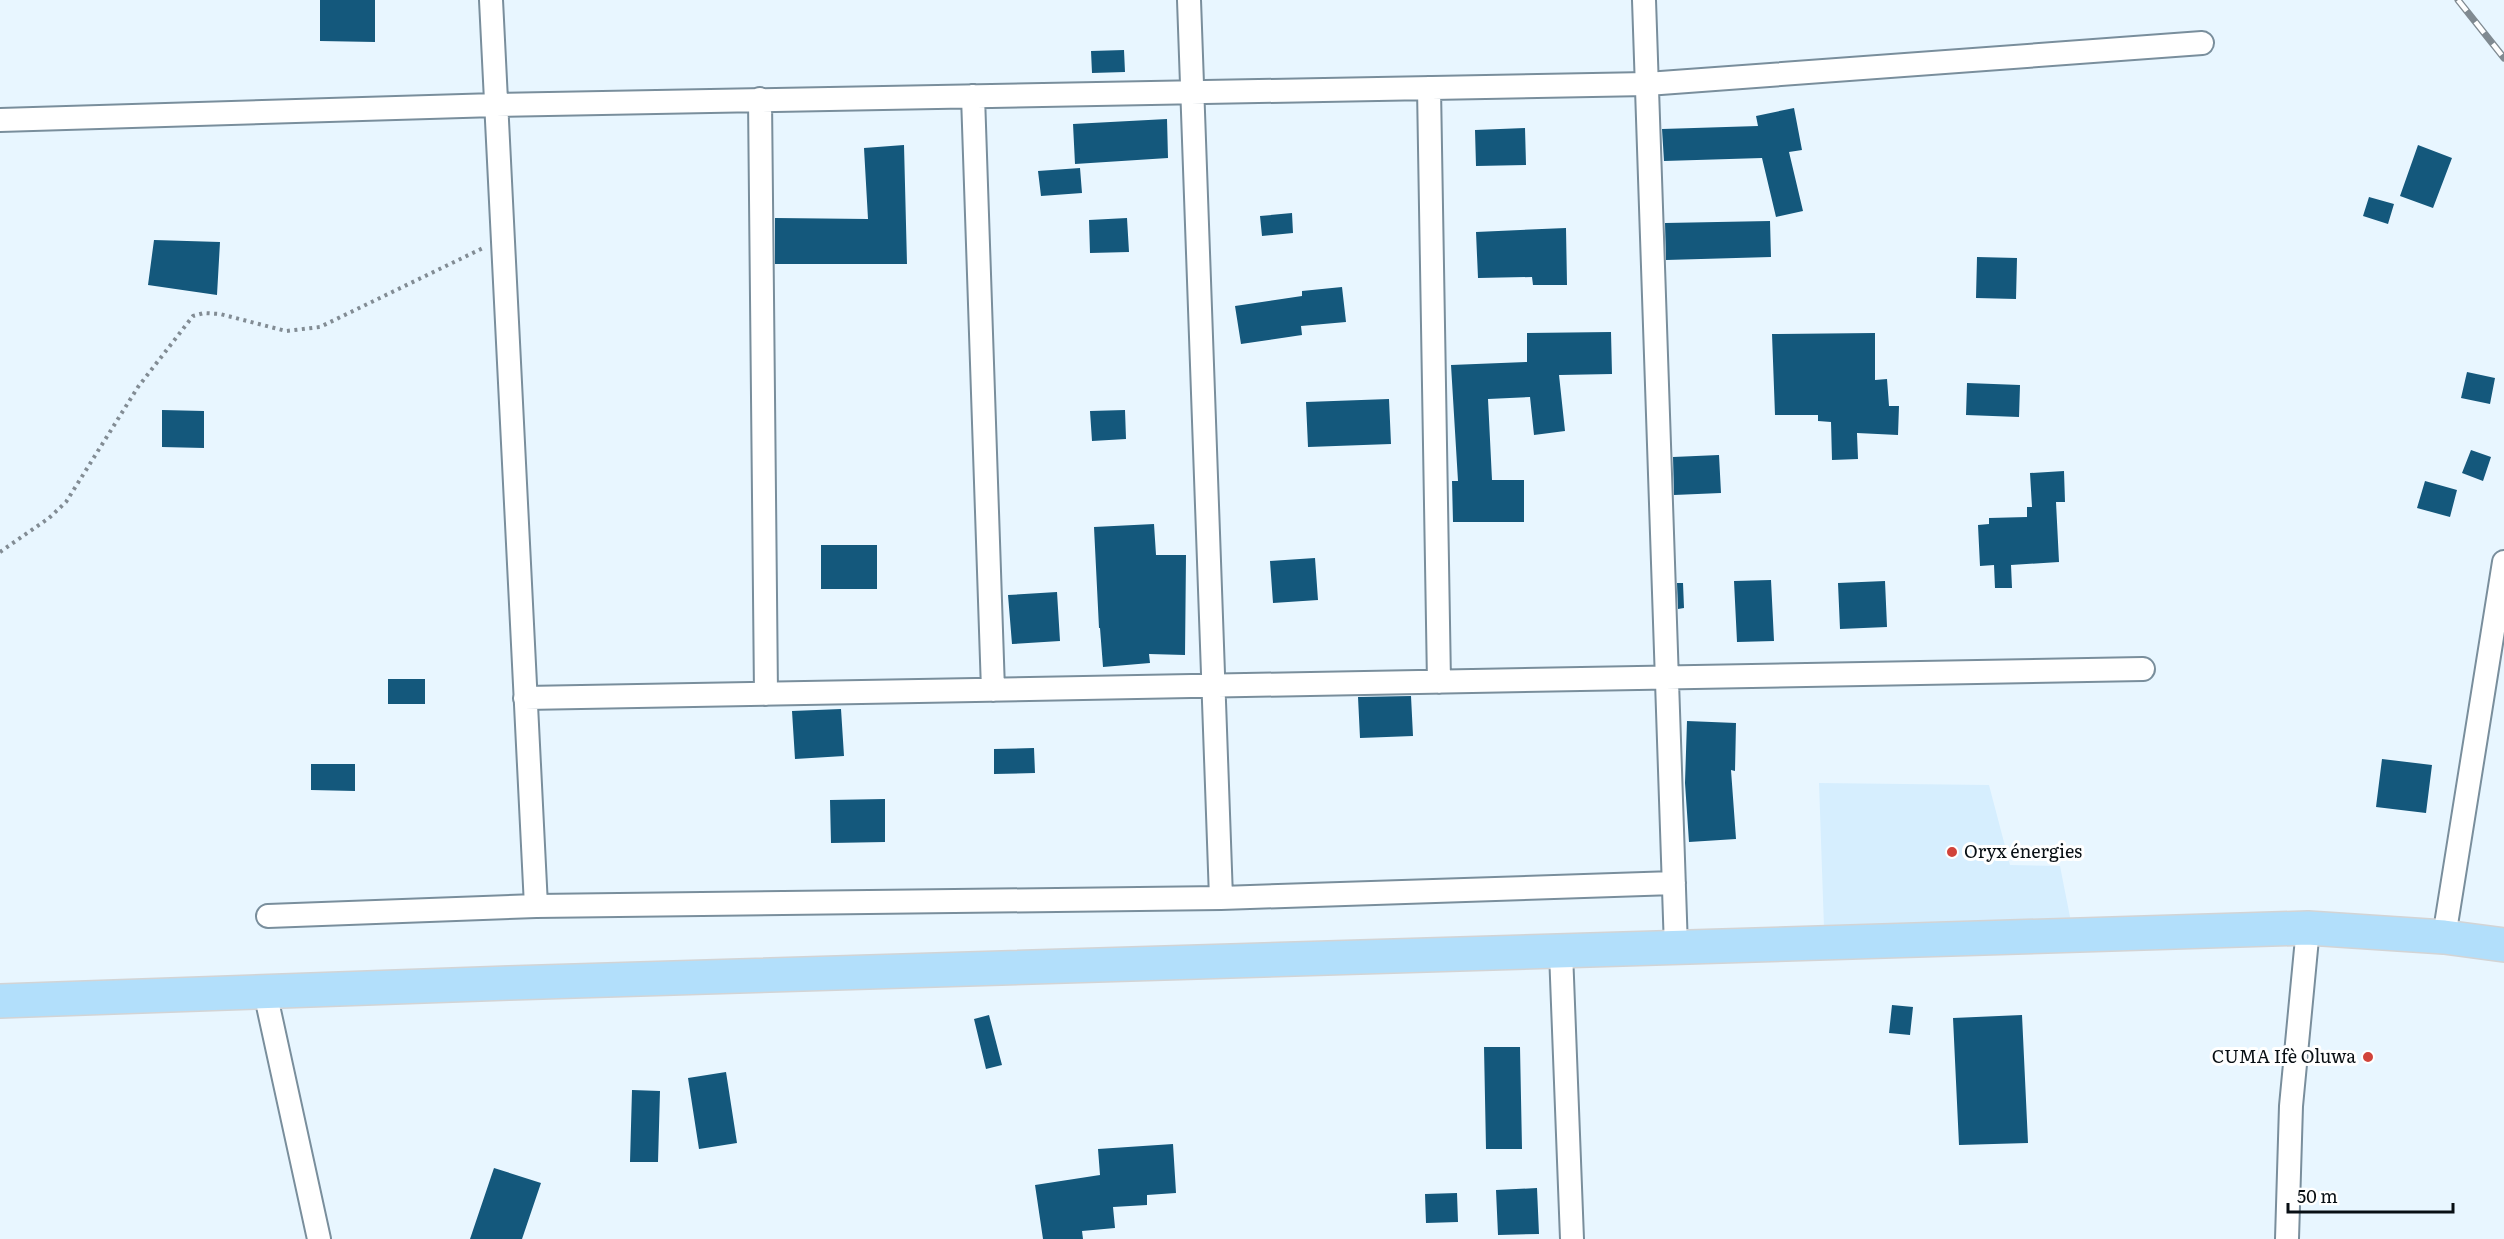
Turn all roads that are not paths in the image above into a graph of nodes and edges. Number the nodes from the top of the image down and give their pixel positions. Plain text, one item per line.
1 (491, 0) edge
2 (1190, 0) edge
3 (1644, 0) edge
4 (2202, 43) dead end
5 (1647, 84) junction
6 (1429, 88) junction
7 (1193, 92) junction
8 (973, 96) junction
9 (760, 99) junction
10 (496, 105) junction
11 (0, 120) edge
12 (2504, 562) edge
13 (2143, 669) dead end
14 (1667, 678) junction
15 (1439, 682) junction
16 (1213, 686) junction
17 (993, 690) junction
18 (766, 694) junction
19 (525, 699) junction
20 (1674, 883) junction
21 (1221, 897) junction
22 (536, 906) junction
23 (268, 916) dead end
24 (2308, 928) junction
25 (2444, 937) junction
26 (2504, 945) edge
27 (1676, 948) junction
28 (1561, 951) junction
29 (265, 992) junction
30 (0, 1001) edge
31 (319, 1239) edge
32 (1572, 1239) edge
33 (2288, 1239) edge

1 - 10 street
2 - 7 street
3 - 5 street
4 - 5 street
5 - 6 street
5 - 14 street
6 - 7 street
6 - 15 street
7 - 8 street
7 - 16 street
8 - 9 street
8 - 17 street
9 - 10 street
9 - 18 street
10 - 11 street
10 - 19 street
12 - 25 street
13 - 14 street
14 - 15 street
14 - 20 street
15 - 16 street
16 - 17 street
16 - 21 street
17 - 18 street
18 - 19 street
19 - 22 street
20 - 21 street
20 - 27 street
21 - 22 street
22 - 23 street
24 - 25 main road
24 - 27 main road
24 - 33 street
25 - 26 main road
27 - 28 main road
28 - 29 main road
28 - 32 street
29 - 30 main road
29 - 31 street

